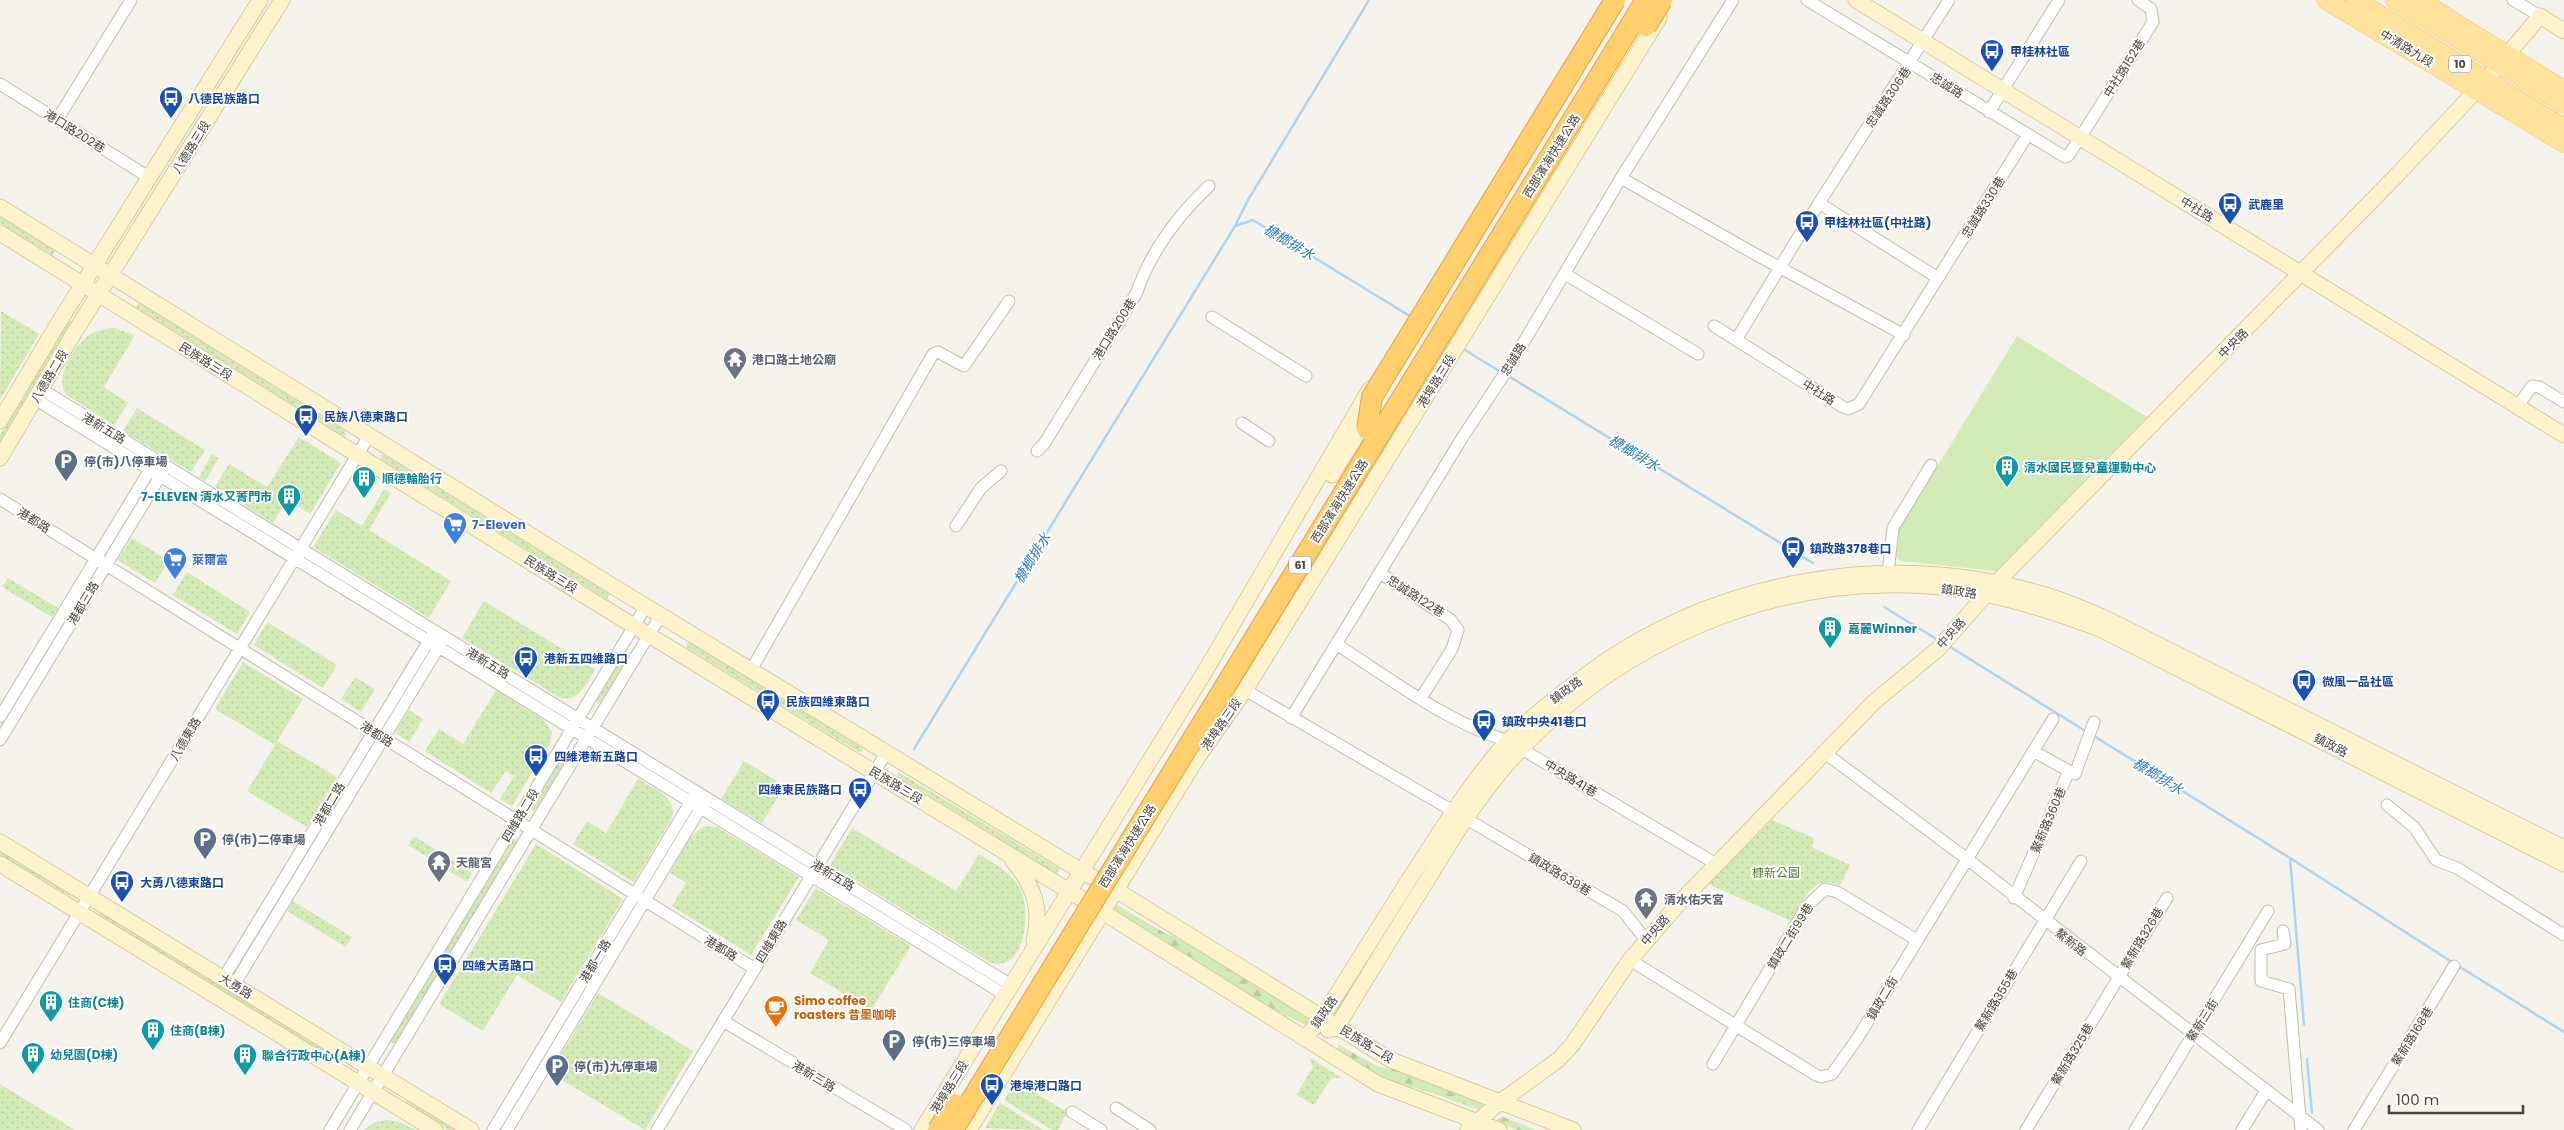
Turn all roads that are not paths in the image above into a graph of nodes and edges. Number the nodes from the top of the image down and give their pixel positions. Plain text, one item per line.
1 (131, 0) edge
2 (260, 0) edge
3 (282, 0) edge
4 (1607, 0) edge
5 (1615, 0) edge
6 (1623, 0) edge
7 (1631, 0) edge
8 (1646, 0) edge
9 (1654, 0) edge
10 (1662, 0) edge
11 (1670, 0) edge
12 (1734, 0) edge
13 (1807, 0) edge
14 (1856, 0) edge
15 (1949, 0) edge
16 (2059, 0) edge
17 (2138, 0) edge
18 (2326, 0) edge
19 (2356, 0) edge
20 (2395, 0) edge
21 (2419, 0) edge
22 (2514, 0) edge
23 (2540, 16) junction
24 (2564, 30) edge
25 (1924, 41) junction
26 (2504, 60) junction
27 (1911, 63) junction
28 (0, 84) edge
29 (2481, 85) junction
30 (2002, 90) junction
31 (2564, 90) edge
32 (2564, 104) edge
33 (1989, 112) junction
34 (57, 120) junction
35 (2564, 128) edge
36 (2027, 136) junction
37 (2080, 138) junction
38 (2564, 143) edge
39 (150, 178) junction
40 (1621, 178) junction
41 (1209, 186) dead end
42 (1819, 203) junction
43 (0, 207) edge
44 (0, 233) edge
45 (95, 266) junction
46 (1781, 266) junction
47 (2302, 273) junction
48 (1565, 274) junction
49 (111, 276) junction
50 (1938, 278) junction
51 (83, 285) junction
52 (99, 294) junction
53 (1009, 301) dead end
54 (1422, 314) junction
55 (1212, 317) dead end
56 (1714, 326) dead end
57 (1457, 335) junction
58 (1904, 335) junction
59 (1736, 340) junction
60 (1448, 350) junction
61 (1698, 354) dead end
62 (1306, 376) dead end
63 (38, 394) junction
64 (2564, 402) edge
65 (2517, 407) junction
66 (0, 421) edge
67 (1242, 423) dead end
68 (1368, 429) junction
69 (2564, 435) edge
70 (369, 436) junction
71 (1269, 441) dead end
72 (1038, 451) dead end
73 (357, 455) junction
74 (0, 458) edge
75 (161, 463) junction
76 (1931, 465) dead end
77 (150, 470) junction
78 (1001, 471) dead end
79 (160, 476) junction
80 (0, 499) edge
81 (956, 526) dead end
82 (301, 548) junction
83 (294, 558) junction
84 (96, 559) junction
85 (106, 565) junction
86 (1380, 573) junction
87 (1888, 573) junction
88 (1992, 589) junction
89 (646, 606) junction
90 (661, 615) junction
91 (635, 626) junction
92 (435, 630) junction
93 (649, 634) junction
94 (445, 636) junction
95 (434, 643) junction
96 (1336, 644) junction
97 (240, 648) junction
98 (1242, 660) junction
99 (750, 670) junction
100 (1245, 690) junction
101 (1421, 698) junction
102 (0, 717) edge
103 (1291, 718) junction
104 (578, 719) junction
105 (2053, 719) dead end
106 (572, 729) junction
107 (2090, 731) dead end
108 (373, 732) junction
109 (590, 733) junction
110 (384, 738) junction
111 (0, 740) edge
112 (1508, 741) junction
113 (1522, 749) junction
114 (2033, 751) junction
115 (886, 753) junction
116 (1825, 753) junction
117 (1197, 758) junction
118 (2069, 771) junction
119 (874, 772) junction
120 (702, 795) junction
121 (2387, 804) dead end
122 (695, 806) junction
123 (1459, 815) junction
124 (517, 821) junction
125 (531, 830) junction
126 (0, 842) edge
127 (2563, 845) edge
128 (1006, 852) junction
129 (1967, 859) junction
130 (2081, 860) dead end
131 (0, 864) edge
132 (1718, 864) junction
133 (2564, 864) edge
134 (817, 866) junction
135 (1081, 872) junction
136 (811, 876) junction
137 (1098, 881) joint
138 (1116, 890) junction
139 (1069, 891) junction
140 (89, 896) junction
141 (640, 898) junction
142 (2014, 898) junction
143 (2167, 898) dead end
144 (2268, 910) dead end
145 (79, 912) junction
146 (1102, 913) junction
147 (2044, 921) junction
148 (2283, 932) dead end
149 (2564, 935) edge
150 (1646, 940) junction
151 (1917, 940) junction
152 (1031, 953) junction
153 (1630, 960) junction
154 (2454, 966) dead end
155 (755, 969) junction
156 (2118, 978) junction
157 (229, 982) junction
158 (1008, 990) junction
159 (1322, 1018) junction
160 (723, 1021) junction
161 (1735, 1026) junction
162 (1337, 1027) junction
163 (2193, 1035) junction
164 (1305, 1038) junction
165 (0, 1043) edge
166 (1713, 1064) dead end
167 (363, 1075) junction
168 (378, 1084) junction
169 (2266, 1090) junction
170 (1500, 1102) junction
171 (1116, 1108) dead end
172 (1072, 1112) dead end
173 (2300, 1116) junction
174 (1473, 1126) edge
175 (330, 1130) edge
176 (350, 1130) edge
177 (435, 1130) edge
178 (471, 1130) edge
179 (492, 1130) edge
180 (507, 1130) edge
181 (657, 1130) edge
182 (906, 1130) edge
183 (922, 1130) edge
184 (938, 1130) edge
185 (953, 1130) edge
186 (969, 1130) edge
187 (1101, 1130) edge
188 (1150, 1130) edge
189 (1499, 1130) edge
190 (1574, 1130) edge
191 (1918, 1130) edge
192 (2026, 1130) edge
193 (2135, 1130) edge
194 (2242, 1130) edge
195 (2301, 1130) edge
196 (2318, 1130) edge
197 (2354, 1130) edge

1 - 34 street
2 - 39 street, 八德路三段
3 - 49 street, 八德路三段
4 - 54 street, 港埠路三段
5 - 68 highway, bridge
6 - 54 street, 港埠路三段
7 - 68 highway, 西部濱海快速公路 / 61
8 - 98 highway, 西部濱海快速公路 / 61, bridge
9 - 57 street, 港埠路三段
10 - 98 highway, bridge
11 - 57 street, 港埠路三段
12 - 40 street, 忠誠路
13 - 27 street, 忠誠路
14 - 25 street, 中社路
15 - 25 street, 忠誠路306巷
16 - 30 street
17 - 37 street, 中社路152巷
18 - 29 main road, 中清路九段
19 - 29 main road, 中清路九段 / 10
20 - 26 main road, 10
21 - 26 main road
22 - 23 street
23 - 24 street
23 - 26 street, 中央路
25 - 27 street, 忠誠路306巷
25 - 30 street, 中社路
26 - 29 street, 中央路
26 - 31 main road
26 - 32 main road, 10
27 - 33 street, 忠誠路
27 - 42 street, 忠誠路306巷
28 - 34 street, 港口路202巷
29 - 35 main road, 中清路九段 / 10
29 - 38 main road, 中清路九段
29 - 47 street, 中央路
30 - 33 street
30 - 37 street, 中社路
33 - 36 street, 忠誠路
34 - 39 street, 港口路202巷
36 - 37 street, 忠誠路
36 - 50 street, 忠誠路330巷
37 - 47 street, 中社路
39 - 45 street, 八德路三段
40 - 46 street
40 - 48 street, 忠誠路
41 - 72 street, 港口路200巷
42 - 46 street
42 - 50 street
43 - 45 street, 民族路三段
44 - 51 street, 民族路三段
45 - 49 street, 民族路三段
45 - 51 street, 八德路二段
46 - 58 street
46 - 59 street
47 - 65 street, 中社路
47 - 88 street, 中央路
48 - 61 street
48 - 86 street, 忠誠路
49 - 52 street, 八德路三段
49 - 70 street, 民族路三段
50 - 58 street, 中社路
51 - 52 street, 民族路三段
51 - 66 street, 八德路二段
52 - 63 street, 八德路二段
52 - 73 street, 民族路三段
53 - 99 street
54 - 135 street, 港埠路三段
55 - 62 street
56 - 59 street, 中社路
57 - 60 street, 港埠路三段
58 - 59 street, 中社路
60 - 100 street, 港埠路三段
60 - 117 street, 港埠路三段
63 - 74 street, 八德路二段
63 - 75 street, 港新五路
63 - 77 street, 港新五路
64 - 65 street
65 - 69 street, 中社路
67 - 71 street
68 - 184 highway, 西部濱海快速公路 / 61, bridge
70 - 73 street, 八德東路
70 - 89 street, 民族路三段
73 - 82 street, 八德東路
73 - 91 street, 民族路三段
75 - 77 street, 港都三路
75 - 79 street, 港都三路
75 - 82 street, 港新五路
76 - 87 street
77 - 79 street, 港新五路
77 - 84 street, 港都三路
78 - 81 street
79 - 83 street, 港新五路
79 - 85 street, 港都三路
80 - 84 street, 港都路
82 - 83 street, 八德東路
82 - 92 street, 港新五路
83 - 95 street, 港新五路
83 - 97 street, 八德東路
84 - 85 street, 港都路
84 - 102 street, 港都三路
85 - 97 street, 港都路
85 - 111 street, 港都三路
86 - 96 street, 忠誠路
86 - 101 street, 忠誠路122巷
87 - 88 street, 鎮政路
87 - 112 street, 鎮政路
88 - 113 street, 鎮政路
88 - 116 street, 中央路
88 - 127 street, 鎮政路
88 - 133 street, 鎮政路
89 - 90 street, 民族路三段
89 - 91 street, 四維路二段
90 - 93 street, 四維路二段
90 - 99 street, 民族路三段
91 - 93 street, 民族路三段
91 - 104 street, 四維路二段
92 - 94 street, 港新五路
92 - 95 street, 港都二路
93 - 109 street, 四維路二段
93 - 119 street, 民族路三段
94 - 95 street, 港都二路
94 - 104 street, 港新五路
95 - 106 street, 港新五路
95 - 108 street, 港都二路
95 - 110 street, 港都二路
96 - 101 street, 中央路41巷
96 - 103 street, 忠誠路
97 - 108 street, 港都路
97 - 140 street, 八德東路
98 - 185 highway, 西部濱海快速公路 / 61, bridge
99 - 115 street, 民族路三段
100 - 103 street, 鎮政路639巷
100 - 117 street, 港埠路三段
101 - 112 street, 中央路41巷
103 - 123 street, 鎮政路639巷
104 - 106 street, 四維路二段
104 - 109 street, 港新五路
105 - 114 street, 鎮政二街
106 - 109 street, 港新五路
106 - 124 street, 四維路二段
107 - 118 street, 鰲新路360巷
108 - 110 street, 港都路
108 - 157 street, 港都二路
109 - 120 street, 港新五路
109 - 122 street, 港新五路
109 - 125 street, 四維路二段
110 - 124 street, 港都路
110 - 157 street, 港都二路
112 - 113 street, 中央路41巷
112 - 123 street, 鎮政路
113 - 123 street, 鎮政路
113 - 132 street, 中央路41巷
114 - 118 street
114 - 129 street, 鎮政二街
115 - 119 street, 四維東路
115 - 135 street, 民族路三段
116 - 129 street, 鰲新路
116 - 132 street, 中央路
117 - 138 street, 港埠路三段
118 - 142 street, 鰲新路360巷
119 - 128 street, 民族路三段
119 - 134 street, 四維東路
120 - 122 street, 港都一路
120 - 134 street, 港新五路
121 - 149 street
122 - 136 street, 港新五路
122 - 141 street, 港都一路
123 - 150 street, 鎮政路639巷
123 - 159 street, 鎮政路
123 - 162 street, 鎮政路
124 - 125 street, 港都路
124 - 167 street, 四維路二段
125 - 141 street, 港都路
125 - 168 street, 四維路二段
126 - 140 street, 大勇路
128 - 139 street, 民族路三段
128 - 152 street
129 - 142 street, 鰲新路
129 - 151 street, 鎮政二街
130 - 147 street, 鰲新路355巷
131 - 145 street, 大勇路
132 - 150 street, 中央路
134 - 136 street, 四維東路
134 - 158 street, 港新五路
135 - 137 street, 民族路三段
135 - 139 street, 港埠路三段
136 - 155 street, 四維東路
136 - 158 street, 港新五路
137 - 138 street, 民族路二段
138 - 146 street, 港埠路三段
138 - 159 street, 民族路二段
139 - 146 street, 民族路三段
139 - 152 street, 港埠路三段
140 - 145 street, 八德東路
140 - 157 street, 大勇路
141 - 155 street, 港都路
141 - 179 street, 港都一路
141 - 180 street, 港都一路
142 - 147 street, 鰲新路
143 - 156 street, 鰲新路326巷
144 - 163 street, 鰲新三街
145 - 165 street, 八德東路
145 - 167 street, 大勇路
146 - 164 street
146 - 186 street, 港埠路三段
147 - 156 street, 鰲新路
147 - 191 street, 鰲新路355巷
148 - 173 street
150 - 153 street, 中央路
151 - 161 street, 鎮政二街
151 - 161 street, 鎮政二街99巷
152 - 158 street, 港埠路三段
153 - 161 street, 鎮政二街
153 - 170 street, 中央路
154 - 197 street, 鰲新路168巷
155 - 160 street, 四維東路
156 - 163 street, 鰲新路
156 - 192 street, 鰲新路325巷
157 - 167 street, 大勇路
158 - 183 street, 港埠路三段
159 - 162 street, 民族路二段
159 - 164 street, 鎮政路
160 - 181 street, 四維東路
160 - 182 street, 港新三路
161 - 166 street
162 - 164 street, 鎮政路
162 - 170 street, 民族路二段
163 - 169 street, 鰲新路
163 - 193 street, 鰲新三街
164 - 174 street
167 - 168 street, 大勇路
167 - 175 street, 四維路二段
168 - 176 street, 四維路二段
168 - 177 street, 大勇路
168 - 178 street, 大勇路
169 - 173 street, 鰲新路
169 - 194 street
170 - 174 street, 中央路
170 - 190 street, 民族路二段
171 - 188 street
172 - 187 street
173 - 195 street
173 - 196 street, 鰲新路
174 - 189 street

